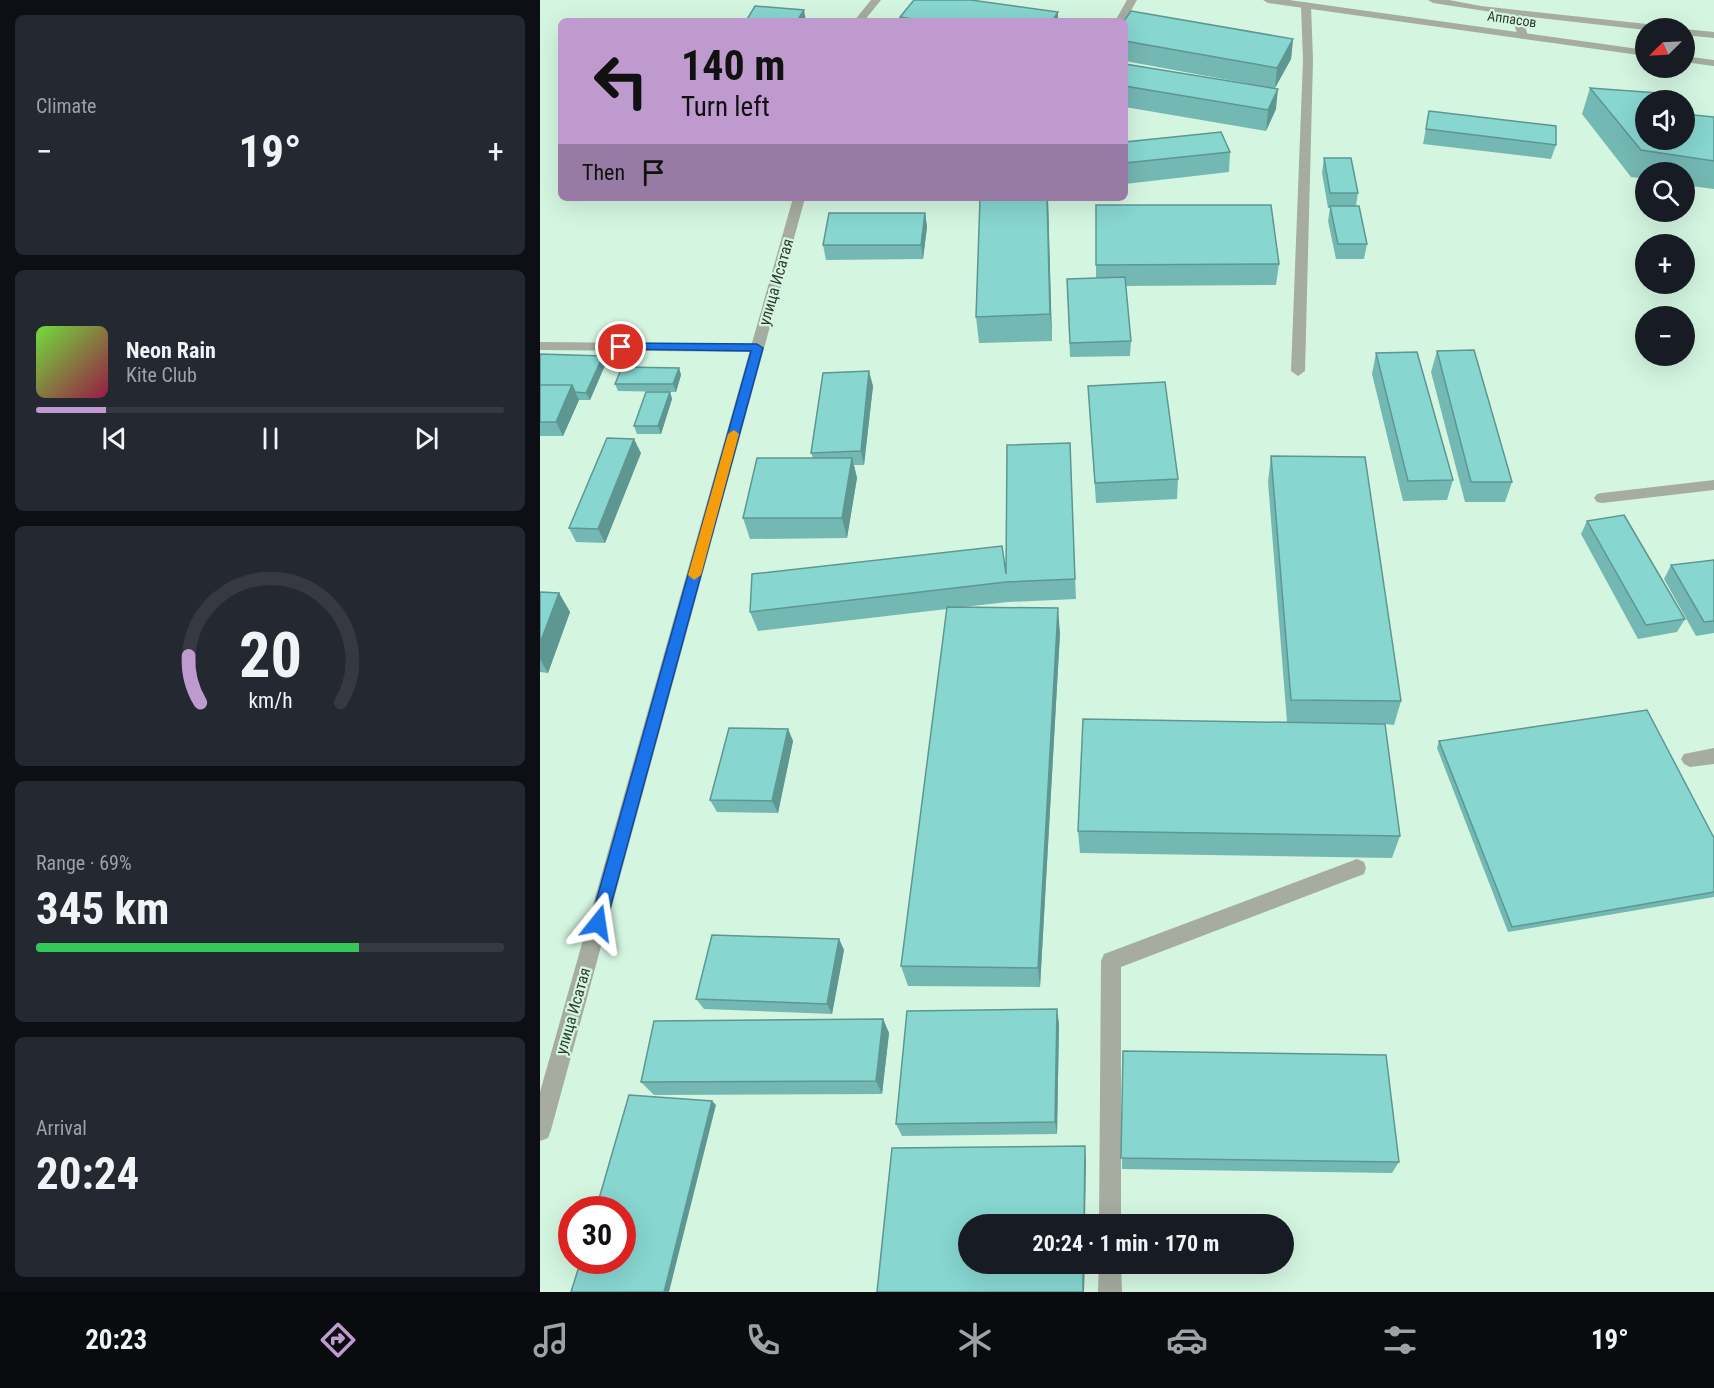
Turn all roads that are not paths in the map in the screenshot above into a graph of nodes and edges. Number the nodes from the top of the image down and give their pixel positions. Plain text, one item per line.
1 (876, 0) edge
2 (1132, 0) edge
3 (1268, 0) edge
4 (1433, 0) edge
5 (1306, 5) junction
6 (1515, 12) junction
7 (861, 18) edge
8 (1122, 18) edge
9 (1635, 26) edge
10 (1695, 33) edge
11 (1714, 35) edge
12 (1523, 36) junction
13 (1635, 51) edge
14 (1695, 60) edge
15 (1714, 63) edge
16 (798, 201) edge
17 (540, 346) edge
18 (757, 348) junction
19 (1298, 371) dead end
20 (1714, 485) edge
21 (1602, 498) dead end
22 (1714, 756) edge
23 (1690, 759) dead end
24 (1357, 868) edge
25 (540, 1130) edge
26 (1110, 1214) edge
27 (1110, 1274) edge
28 (1110, 1292) edge

1 - 7 street
2 - 8 street
3 - 5 street, Аппасов
4 - 6 street
5 - 12 street, Аппасов
5 - 19 street
6 - 9 street
6 - 12 street
10 - 11 street
12 - 13 street, Аппасов
14 - 15 street
16 - 18 street, улица Исатая
17 - 18 street
18 - 25 street, улица Исатая
20 - 21 street
22 - 23 street
24 - 26 street
27 - 28 street

